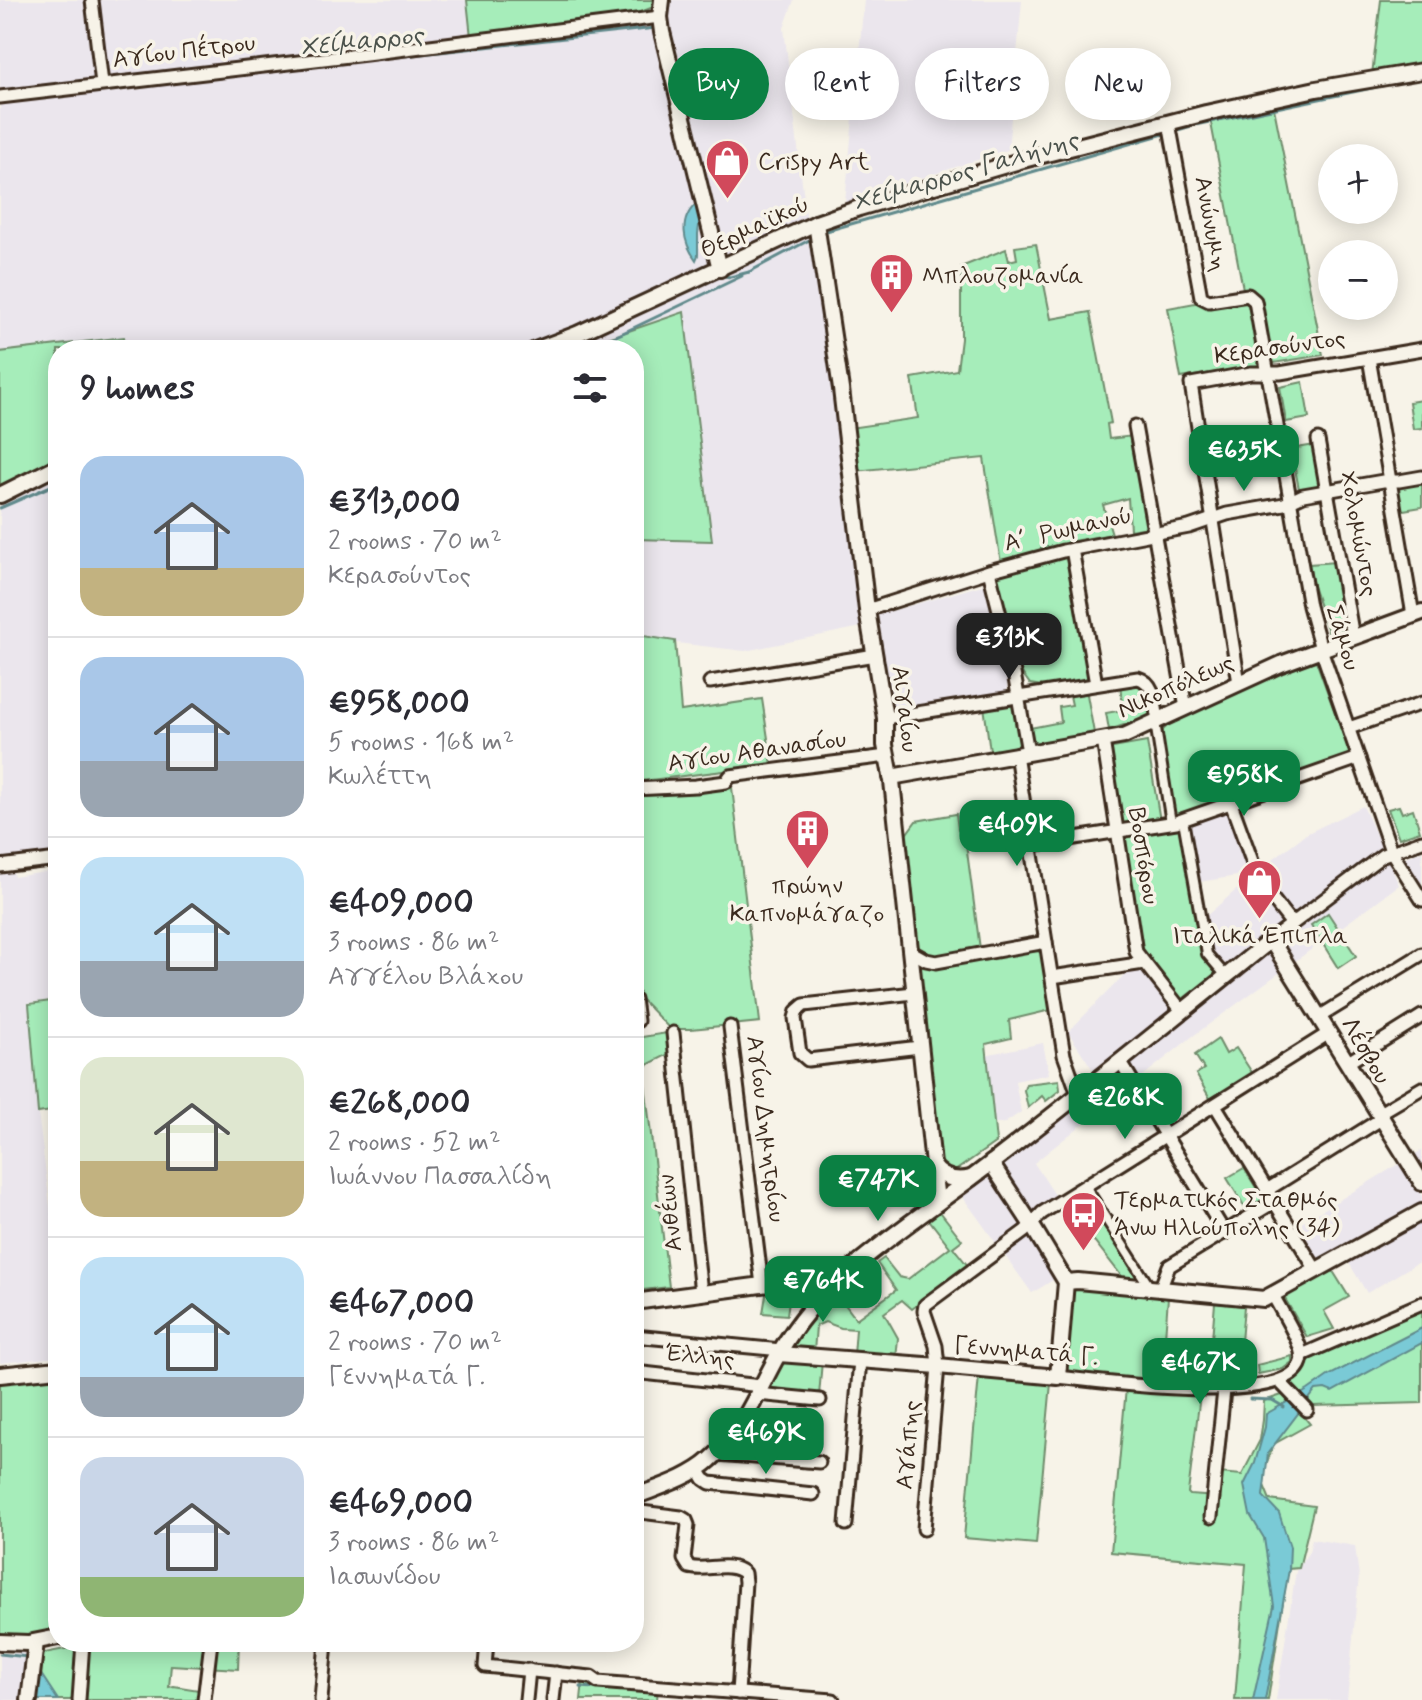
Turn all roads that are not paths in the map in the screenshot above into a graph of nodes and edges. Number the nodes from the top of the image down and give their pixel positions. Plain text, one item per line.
1 (92, 0) edge
2 (662, 0) edge
3 (660, 17) junction
4 (1422, 71) edge
5 (102, 84) junction
6 (0, 97) edge
7 (1169, 123) junction
8 (816, 223) junction
9 (720, 269) junction
10 (561, 340) edge
11 (1422, 349) edge
12 (1369, 358) junction
13 (1267, 373) junction
14 (1135, 426) dead end
15 (1318, 440) dead end
16 (48, 471) edge
17 (1422, 477) edge
18 (1390, 481) junction
19 (1328, 490) junction
20 (0, 495) edge
21 (1290, 501) junction
22 (1213, 520) junction
23 (1155, 534) junction
24 (1072, 549) junction
25 (989, 571) junction
26 (867, 610) junction
27 (1417, 614) edge
28 (1353, 637) junction
29 (1321, 649) junction
30 (875, 655) junction
31 (710, 682) dead end
32 (1239, 683) junction
33 (1096, 684) junction
34 (1018, 697) junction
35 (1422, 703) edge
36 (1186, 708) junction
37 (885, 718) junction
38 (1156, 722) junction
39 (1349, 728) junction
40 (1103, 740) junction
41 (1022, 753) junction
42 (887, 756) junction
43 (1359, 758) junction
44 (891, 777) junction
45 (644, 789) edge
46 (1231, 803) junction
47 (1183, 820) junction
48 (1171, 823) junction
49 (1116, 832) junction
50 (1422, 841) edge
51 (1031, 845) junction
52 (1391, 851) junction
53 (48, 860) edge
54 (0, 866) edge
55 (1422, 900) edge
56 (1292, 924) junction
57 (1271, 940) junction
58 (1046, 942) junction
59 (910, 951) junction
60 (1422, 954) edge
61 (1144, 963) junction
62 (1226, 976) junction
63 (1052, 977) junction
64 (914, 993) junction
65 (1182, 1011) junction
66 (1422, 1016) edge
67 (1319, 1017) junction
68 (730, 1027) dead end
69 (673, 1033) dead end
70 (1329, 1033) junction
71 (920, 1047) junction
72 (1120, 1061) junction
73 (1347, 1063) junction
74 (1422, 1088) edge
75 (1078, 1094) junction
76 (1215, 1105) junction
77 (1380, 1117) junction
78 (1166, 1136) junction
79 (991, 1163) junction
80 (932, 1164) junction
81 (971, 1178) junction
82 (1422, 1183) edge
83 (1085, 1186) junction
84 (1267, 1190) junction
85 (937, 1202) junction
86 (1274, 1202) junction
87 (1422, 1212) edge
88 (1031, 1224) junction
89 (1225, 1233) junction
90 (1316, 1270) junction
91 (844, 1274) junction
92 (806, 1279) junction
93 (1066, 1282) junction
94 (762, 1285) junction
95 (1155, 1290) junction
96 (701, 1293) junction
97 (1273, 1295) junction
98 (644, 1301) edge
99 (817, 1301) junction
100 (1422, 1303) edge
101 (644, 1337) edge
102 (780, 1352) junction
103 (1302, 1355) junction
104 (860, 1360) junction
105 (938, 1366) junction
106 (48, 1370) edge
107 (644, 1373) edge
108 (0, 1375) edge
109 (1058, 1377) junction
110 (1279, 1381) junction
111 (759, 1390) junction
112 (1224, 1390) junction
113 (820, 1400) dead end
114 (1307, 1410) dead end
115 (717, 1454) junction
116 (819, 1462) dead end
117 (698, 1469) junction
118 (644, 1493) edge
119 (813, 1494) dead end
120 (644, 1512) edge
121 (1211, 1517) dead end
122 (846, 1524) dead end
123 (924, 1529) dead end
124 (48, 1639) edge
125 (0, 1642) edge
126 (36, 1642) junction
127 (82, 1652) edge
128 (210, 1652) edge
129 (325, 1652) edge
130 (486, 1652) edge
131 (529, 1670) junction
132 (556, 1673) junction
133 (738, 1693) junction
134 (29, 1700) edge
135 (79, 1700) edge
136 (204, 1700) edge
137 (321, 1700) edge
138 (526, 1700) edge
139 (553, 1700) edge
140 (833, 1700) edge

1 - 5 street
2 - 3 street
3 - 5 street, Αγίου Πέτρου
3 - 9 street
4 - 7 street, Θερμαϊκού
5 - 6 street, Αγίου Πέτρου
7 - 8 street, Θερμαϊκού
7 - 13 street, Ανώνυμη
8 - 9 street, Θερμαϊκού
8 - 26 street, Αιγαίου
9 - 10 street, Θερμαϊκού
11 - 12 street, Κερασούντος
12 - 13 street, Κερασούντος
12 - 18 street
13 - 21 street, Σάμου
13 - 22 street, Κερασούντος
14 - 23 street
15 - 19 street, Χολομώντος
16 - 20 street
17 - 18 street, Α΄ Ρωμανού
18 - 19 street, Α΄ Ρωμανού
18 - 27 street
19 - 21 street, Α΄ Ρωμανού
19 - 28 street, Χολομώντος
21 - 22 street, Α΄ Ρωμανού
21 - 29 street, Σάμου
22 - 23 street, Α΄ Ρωμανού
22 - 32 street
23 - 24 street, Α΄ Ρωμανού
23 - 36 street
24 - 25 street, Α΄ Ρωμανού
24 - 33 street
25 - 26 street, Α΄ Ρωμανού
25 - 34 street
26 - 30 street, Αιγαίου
27 - 28 street, Νικοπόλεως
28 - 29 street, Νικοπόλεως
29 - 32 street, Νικοπόλεως
29 - 39 street, Σάμου
30 - 31 street
30 - 37 street, Αιγαίου
32 - 36 street, Νικοπόλεως
33 - 34 street
33 - 38 street
34 - 37 street
34 - 41 street
35 - 39 street
36 - 38 street, Νικοπόλεως
37 - 42 street, Αιγαίου
38 - 40 street, Νικοπόλεως
38 - 48 street
39 - 43 street, Σάμου
40 - 41 street, Νικοπόλεως
40 - 49 street, Βοσπόρου
41 - 44 street, Νικοπόλεως
41 - 51 street
42 - 44 street, Αιγαίου
42 - 45 street, Αγίου Αθανασίου
43 - 46 street
43 - 52 street, Σάμου
44 - 59 street, Αιγαίου
46 - 47 street
46 - 56 street
47 - 48 street
47 - 62 street
48 - 49 street
49 - 51 street
49 - 61 street, Βοσπόρου
50 - 52 street
51 - 58 street
52 - 55 street, Σάμου
52 - 56 street
53 - 54 street
56 - 57 street
57 - 62 street
57 - 67 street, Λέσβου
58 - 59 street
58 - 63 street
59 - 64 street, Αιγαίου
60 - 67 street
61 - 63 street
61 - 65 street, Βοσπόρου
62 - 65 street
63 - 75 street
64 - 71 street, Αιγαίου
64 - 71 street
65 - 72 street
66 - 73 street
67 - 70 street, Λέσβου
68 - 94 street, Αγίου Δημητρίου
69 - 96 street, Ανθέων
70 - 73 street, Λέσβου
70 - 76 street
71 - 80 street, Αιγαίου
72 - 75 street
72 - 78 street
73 - 77 street, Λέσβου
74 - 77 street
75 - 79 street
76 - 78 street
76 - 84 street
77 - 82 street, Λέσβου
77 - 84 street
78 - 83 street
78 - 89 street
79 - 81 street
79 - 88 street
80 - 81 street
80 - 85 street, Αιγαίου
81 - 85 street
83 - 88 street
83 - 95 street
84 - 86 street
85 - 91 street
86 - 89 street
86 - 90 street
87 - 90 street
88 - 93 street
88 - 105 street, Αγάπης
89 - 95 street
90 - 97 street
91 - 92 street
91 - 99 street
92 - 94 street
92 - 99 street
93 - 95 street
93 - 109 street
94 - 96 street
95 - 97 street
96 - 98 street
97 - 103 street
99 - 102 street
100 - 103 street
101 - 102 street
102 - 104 street, Γεννηματά Γ.
102 - 111 street
103 - 110 street
104 - 105 street, Γεννηματά Γ.
104 - 122 street
105 - 109 street, Γεννηματά Γ.
105 - 123 street, Αγάπης
106 - 108 street
107 - 111 street, Έλλης
109 - 112 street, Γεννηματά Γ.
110 - 112 street, Γεννηματά Γ.
110 - 114 street
111 - 113 street, Έλλης
111 - 115 street
112 - 121 street
115 - 116 street
115 - 117 street
117 - 118 street
117 - 119 street
120 - 133 street
124 - 126 street
125 - 126 street
126 - 134 street
127 - 135 street
128 - 136 street
129 - 137 street
130 - 131 street
131 - 132 street
131 - 138 street
132 - 133 street
132 - 139 street
133 - 140 street

